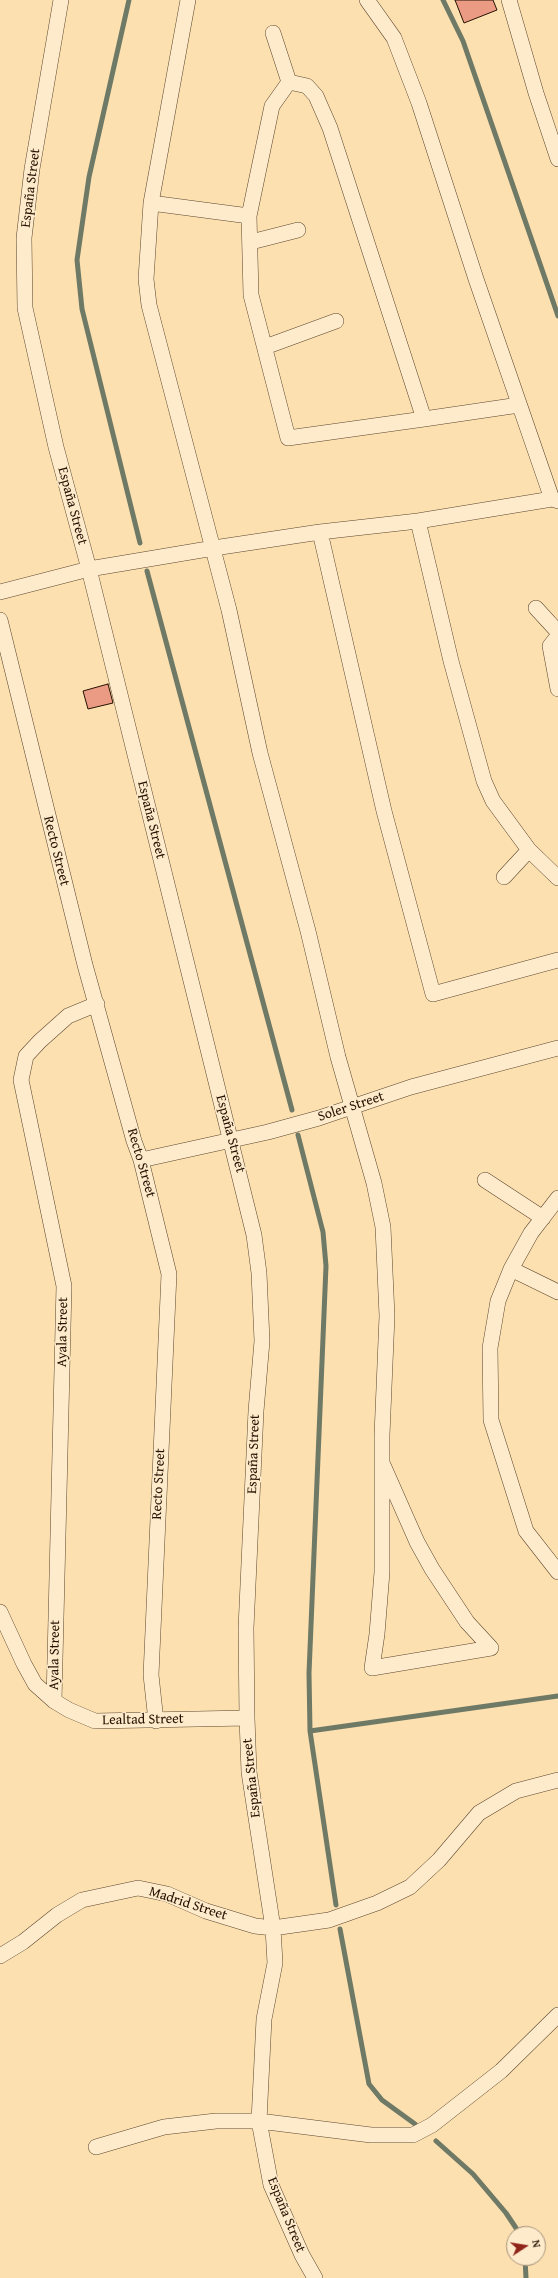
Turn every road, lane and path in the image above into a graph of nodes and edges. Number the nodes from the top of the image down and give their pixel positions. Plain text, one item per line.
1 (61, 0) edge
2 (188, 0) edge
3 (367, 0) edge
4 (508, 0) edge
5 (273, 33) dead end
6 (288, 82) junction
7 (558, 159) edge
8 (151, 203) junction
9 (249, 216) junction
10 (298, 230) dead end
11 (251, 242) junction
12 (336, 321) dead end
13 (265, 347) junction
14 (519, 405) junction
15 (424, 419) junction
16 (555, 500) edge
17 (418, 521) junction
18 (320, 532) junction
19 (214, 548) junction
20 (89, 569) junction
21 (0, 592) edge
22 (536, 608) dead end
23 (0, 620) edge
24 (558, 632) edge
25 (558, 636) edge
26 (558, 689) edge
27 (529, 850) junction
28 (504, 877) dead end
29 (558, 878) edge
30 (558, 960) edge
31 (96, 1004) junction
32 (558, 1048) edge
33 (352, 1107) junction
34 (231, 1140) junction
35 (142, 1160) junction
36 (485, 1180) dead end
37 (558, 1198) edge
38 (543, 1218) junction
39 (511, 1269) junction
40 (558, 1292) edge
41 (382, 1465) junction
42 (558, 1572) edge
43 (0, 1612) edge
44 (54, 1701) junction
45 (247, 1718) junction
46 (156, 1721) junction
47 (558, 1780) edge
48 (273, 1928) junction
49 (0, 1956) edge
50 (558, 2015) edge
51 (259, 2120) junction
52 (96, 2147) dead end
53 (315, 2278) edge

1 - 20 street, España Street
2 - 8 street
3 - 14 street
4 - 7 street
5 - 6 street
6 - 9 street
6 - 15 street
8 - 9 street
8 - 19 street
9 - 11 street
10 - 11 street
11 - 13 street
12 - 13 street
13 - 15 street
14 - 15 street
14 - 16 street
16 - 17 street
17 - 18 street
17 - 27 street
18 - 19 street
18 - 30 street
19 - 20 street
19 - 33 street
20 - 21 street
20 - 34 street, España Street
22 - 24 street
23 - 31 street, Recto Street
25 - 26 street
27 - 28 street
27 - 29 street
31 - 35 street, Recto Street
31 - 44 street, Ayala Street
32 - 33 street, Soler Street
33 - 34 street, Soler Street
33 - 41 street
34 - 35 street, Soler Street
34 - 45 street, España Street
35 - 46 street, Recto Street
36 - 38 street
37 - 38 street
38 - 39 street
39 - 40 street
39 - 42 street
41 - 41 street
43 - 44 street, Lealtad Street
44 - 46 street, Lealtad Street
45 - 46 street, Lealtad Street
45 - 48 street, España Street
47 - 48 street, Madrid Street
48 - 49 street, Madrid Street
48 - 51 street, España Street
50 - 51 street
51 - 52 street
51 - 53 street, España Street

